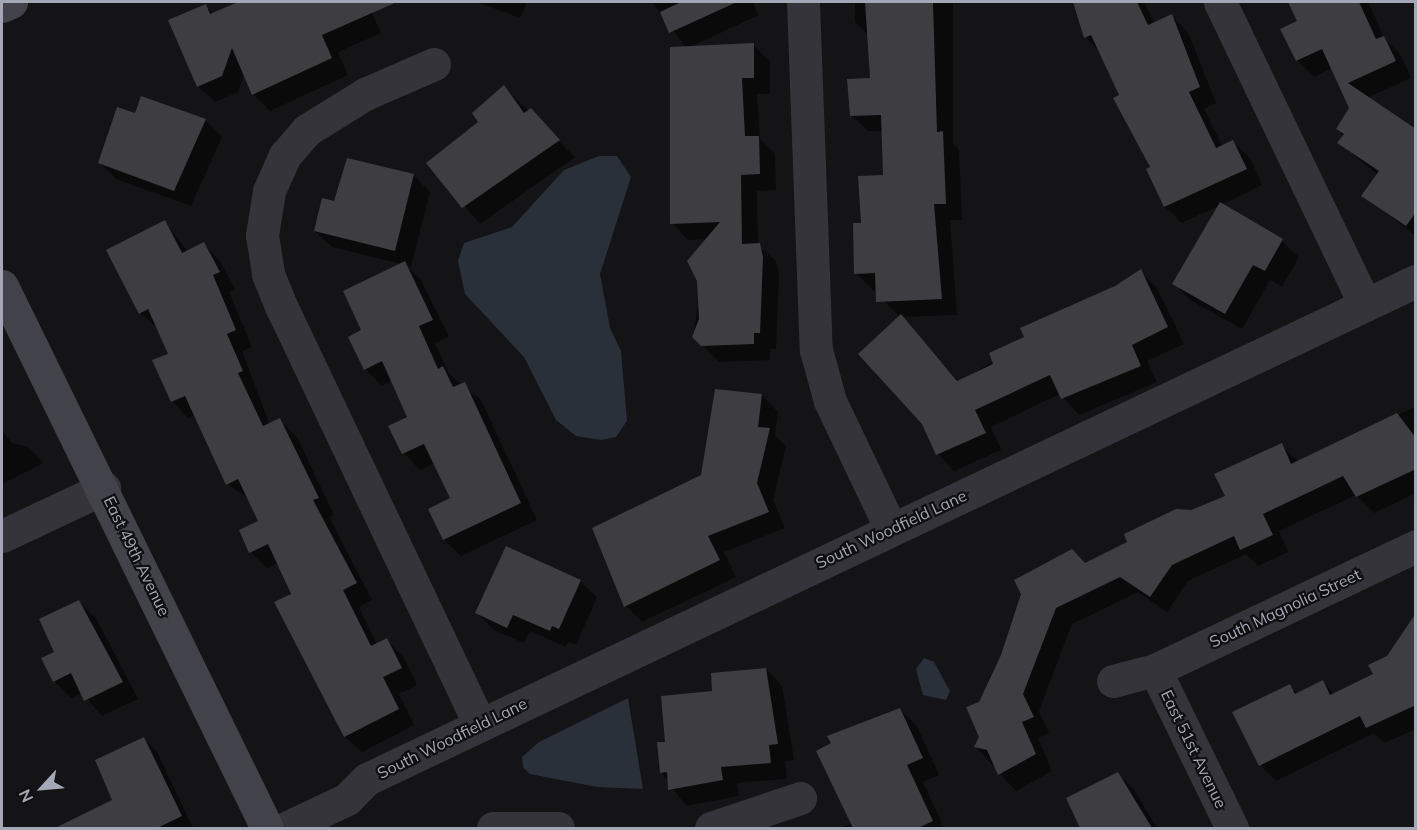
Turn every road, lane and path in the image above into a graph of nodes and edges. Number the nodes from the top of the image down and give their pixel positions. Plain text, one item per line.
1 (11, 2) edge
2 (803, 2) edge
3 (1220, 2) edge
4 (2, 6) edge
5 (434, 64) dead end
6 (1416, 281) edge
7 (2, 286) edge
8 (1365, 305) junction
9 (104, 488) junction
10 (891, 529) junction
11 (2, 536) edge
12 (1416, 546) edge
13 (1155, 670) junction
14 (1113, 681) dead end
15 (480, 725) junction
16 (801, 798) dead end
17 (271, 824) edge
18 (494, 828) edge
19 (558, 828) edge
20 (711, 828) edge
21 (1232, 828) edge

1 - 4 street
2 - 10 street
3 - 8 street
5 - 15 street
6 - 8 street, South Woodfield Lane
7 - 9 street, East 49th Avenue
8 - 10 street, South Woodfield Lane
9 - 11 street
9 - 17 street, East 49th Avenue
10 - 15 street, South Woodfield Lane
12 - 13 street, South Magnolia Street
13 - 14 street, South Magnolia Street
13 - 21 street, East 51st Avenue
15 - 17 street, South Woodfield Lane
16 - 20 street
18 - 19 street

